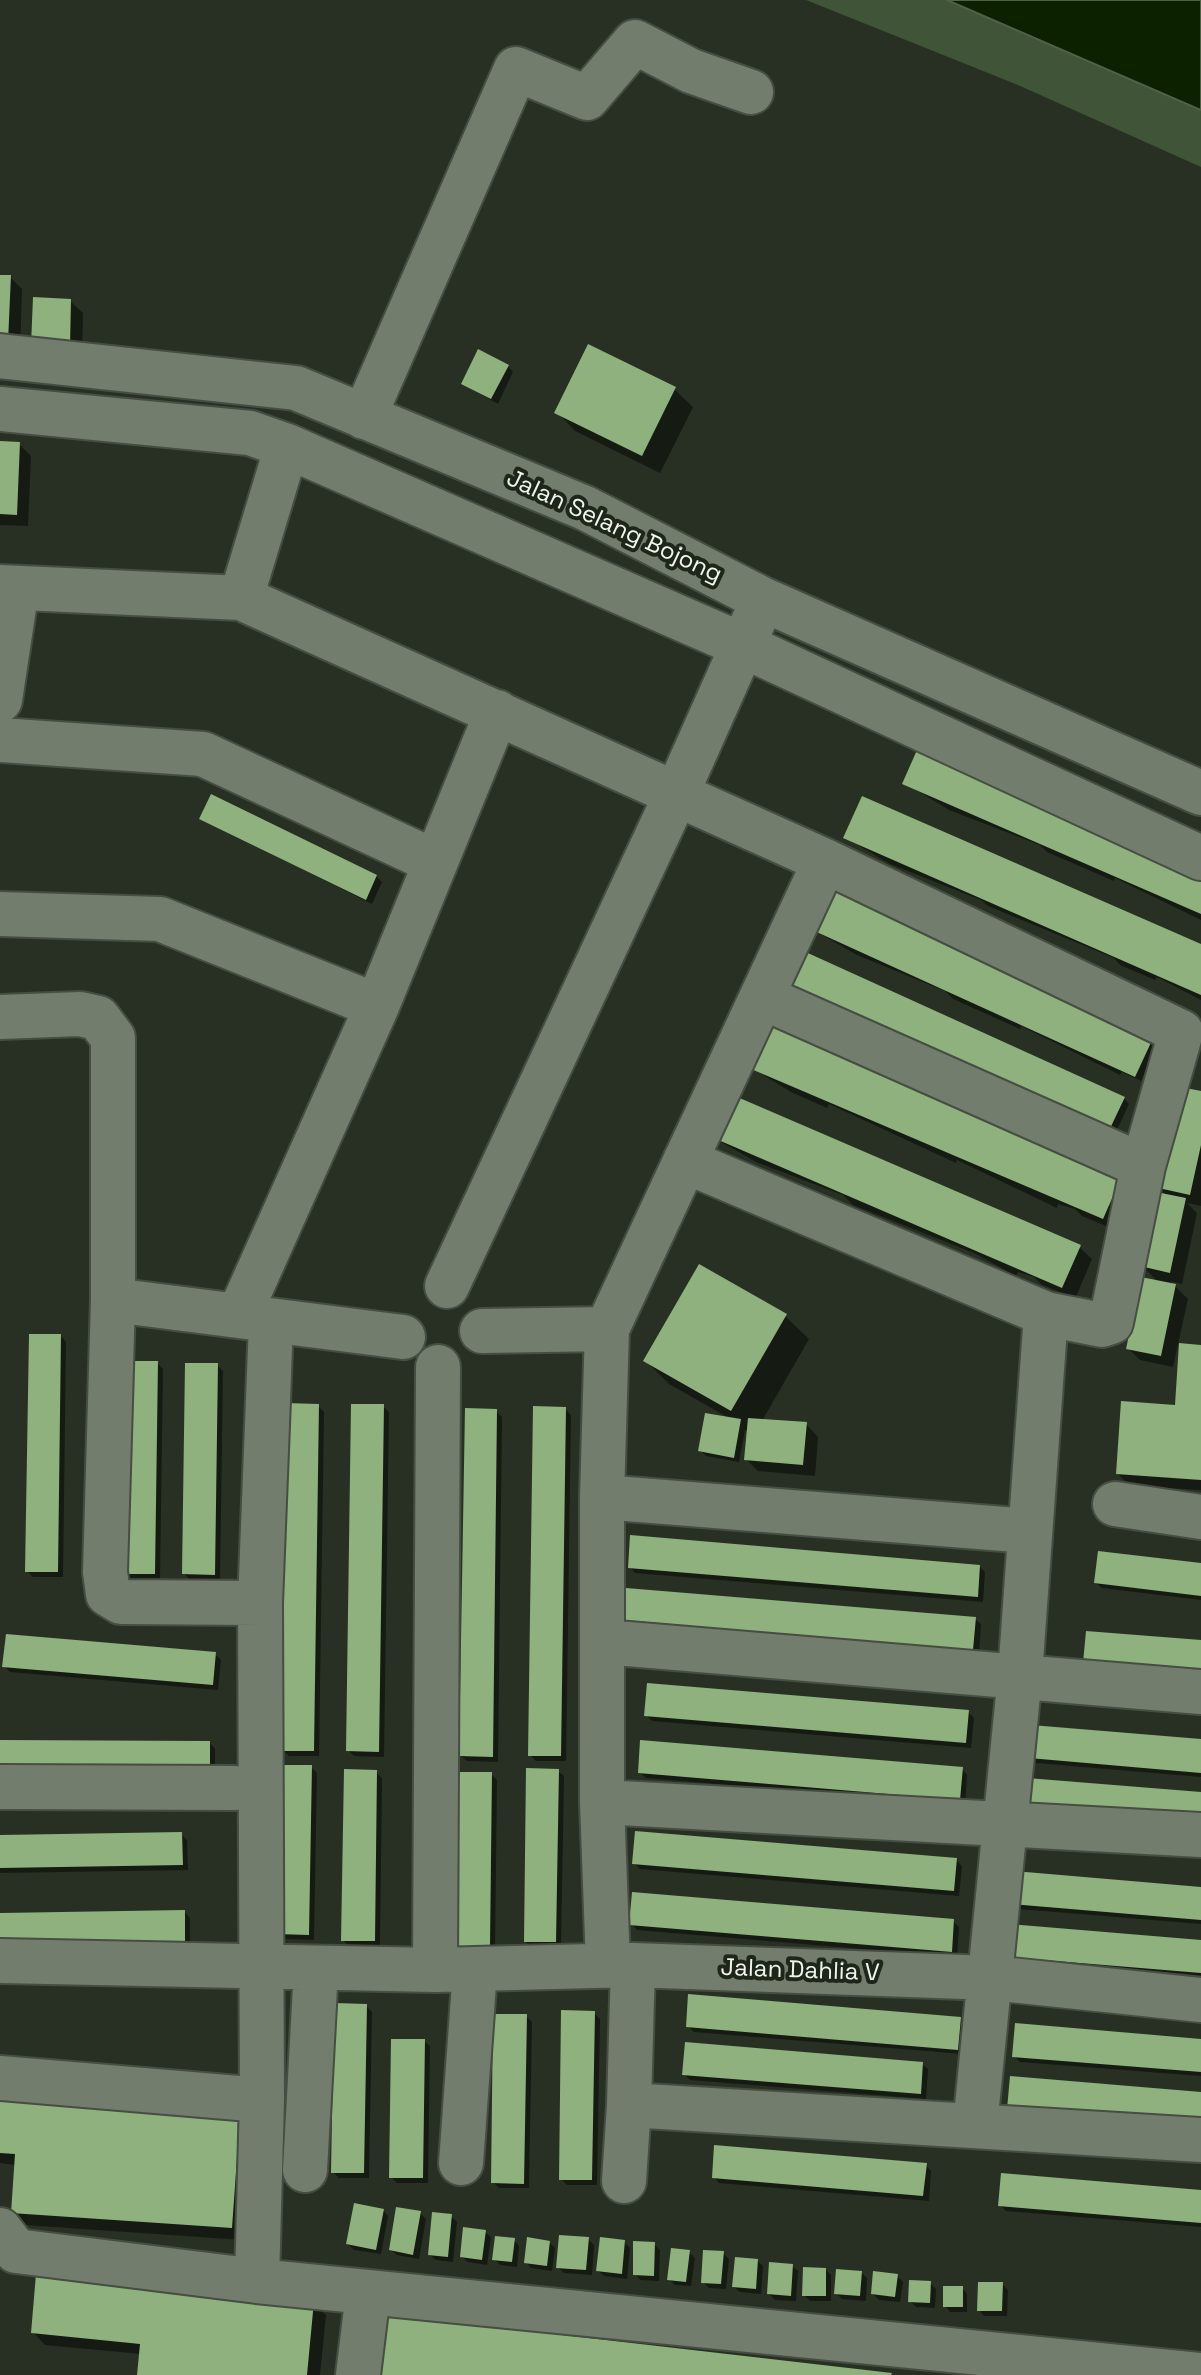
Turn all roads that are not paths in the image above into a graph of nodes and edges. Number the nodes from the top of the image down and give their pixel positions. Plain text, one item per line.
1 (751, 92) dead end
2 (0, 356) edge
3 (0, 409) edge
4 (364, 417) junction
5 (287, 446) junction
6 (8, 587) edge
7 (241, 598) junction
8 (762, 599) junction
9 (744, 646) junction
10 (0, 700) edge
11 (497, 712) junction
12 (0, 740) edge
13 (1201, 793) edge
14 (676, 795) junction
15 (1201, 858) edge
16 (433, 861) junction
17 (825, 861) junction
18 (0, 914) edge
19 (762, 997) junction
20 (377, 1006) junction
21 (0, 1017) edge
22 (1191, 1037) edge
23 (685, 1161) junction
24 (1143, 1166) junction
25 (447, 1286) junction
26 (113, 1300) junction
27 (1046, 1314) junction
28 (255, 1319) junction
29 (607, 1329) junction
30 (482, 1331) junction
31 (403, 1337) junction
32 (438, 1367) junction
33 (602, 1497) junction
34 (1115, 1504) dead end
35 (1201, 1517) edge
36 (1029, 1531) junction
37 (260, 1603) junction
38 (604, 1642) junction
39 (1020, 1675) junction
40 (1201, 1692) edge
41 (0, 1787) edge
42 (235, 1788) dead end
43 (602, 1802) junction
44 (1006, 1822) junction
45 (1201, 1835) edge
46 (0, 1961) edge
47 (620, 1965) junction
48 (261, 1967) junction
49 (316, 1968) junction
50 (455, 1970) junction
51 (992, 1978) junction
52 (1201, 2000) edge
53 (0, 2078) edge
54 (262, 2100) junction
55 (629, 2105) junction
56 (975, 2126) junction
57 (1201, 2140) edge
58 (461, 2163) dead end
59 (305, 2170) dead end
60 (624, 2181) dead end
61 (0, 2230) edge
62 (257, 2281) junction
63 (368, 2293) junction
64 (1073, 2368) edge
65 (358, 2375) edge
66 (1201, 2375) edge

1 - 4 street
2 - 4 street, Jalan Selang Bojong
3 - 5 street
4 - 8 street, Jalan Selang Bojong
5 - 7 street
5 - 9 street
6 - 7 street
6 - 10 street
7 - 11 street
8 - 9 street
8 - 13 street, Jalan Selang Bojong
9 - 14 street
9 - 15 street
11 - 14 street
11 - 16 street
12 - 16 street
14 - 17 street
14 - 25 street
16 - 20 street
17 - 19 street
17 - 22 street
18 - 20 street
19 - 23 street
19 - 24 street
20 - 28 street
21 - 26 street
22 - 24 street
23 - 27 street
23 - 29 street
24 - 27 street
25 - 30 street
25 - 31 street
26 - 28 street
26 - 37 street
27 - 36 street
28 - 31 street
28 - 37 street
29 - 30 street
29 - 33 street
30 - 32 street
31 - 32 street
32 - 50 street
33 - 36 street
33 - 38 street
34 - 35 street
36 - 39 street
37 - 48 street
38 - 39 street
38 - 43 street
39 - 40 street
39 - 44 street
41 - 42 street
43 - 44 street
43 - 47 street
44 - 45 street
44 - 51 street
46 - 48 street, Jalan Dahlia V
47 - 50 street, Jalan Dahlia V
47 - 51 street, Jalan Dahlia V
47 - 55 street
48 - 49 street, Jalan Dahlia V
48 - 54 street
49 - 50 street, Jalan Dahlia V
49 - 59 street
50 - 58 street
51 - 52 street, Jalan Dahlia V
51 - 56 street
53 - 54 street
54 - 62 street
55 - 56 street
55 - 60 street
56 - 57 street
61 - 62 street
62 - 63 street
63 - 64 street
63 - 65 street
64 - 66 street

